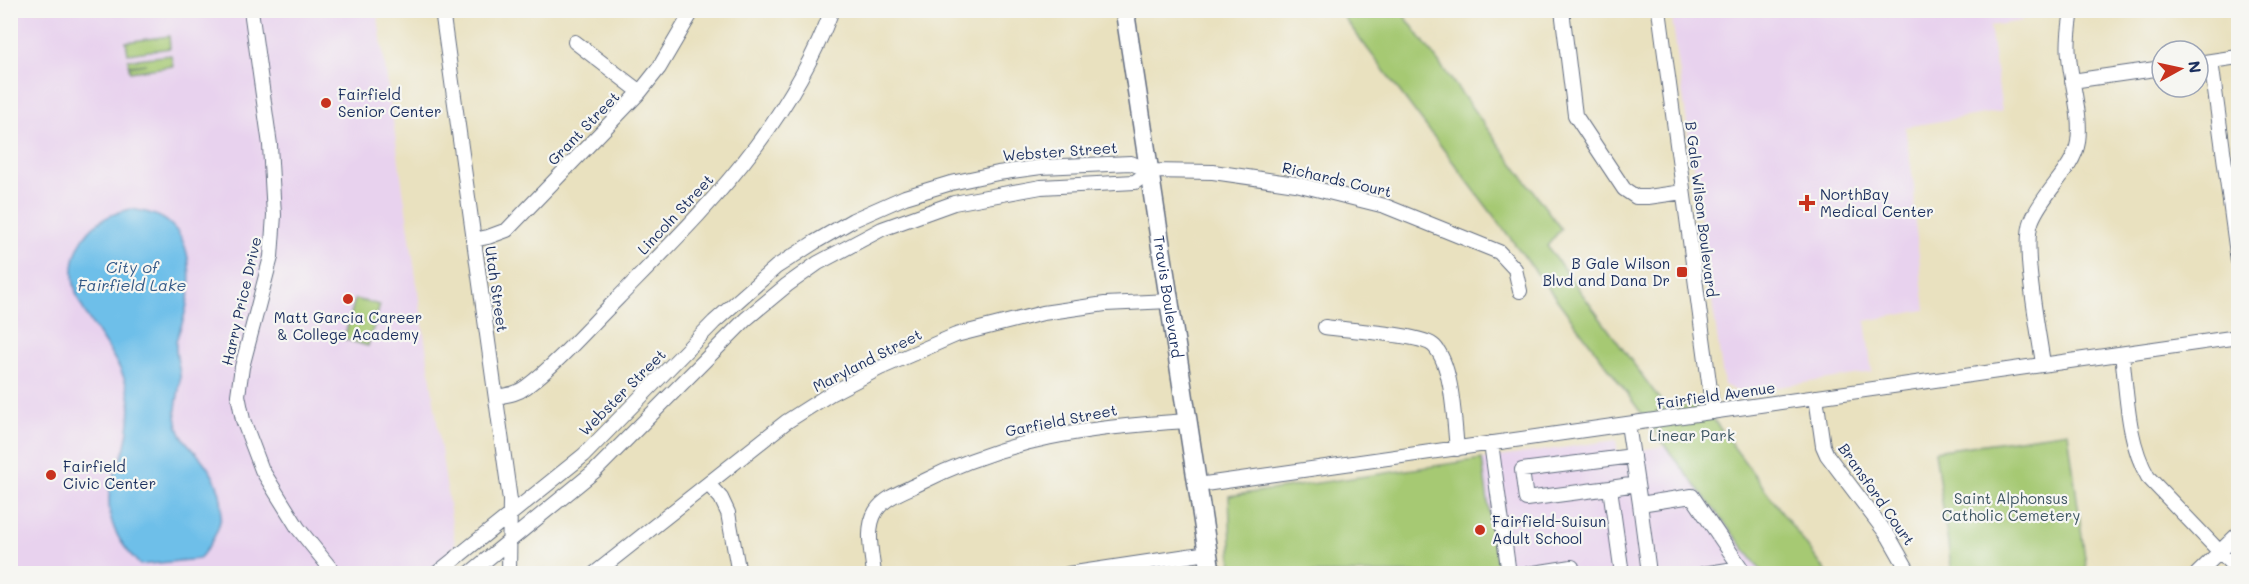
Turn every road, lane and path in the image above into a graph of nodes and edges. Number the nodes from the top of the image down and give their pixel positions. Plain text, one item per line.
1 (251, 10) edge
2 (441, 10) edge
3 (693, 10) edge
4 (832, 10) edge
5 (1562, 10) edge
6 (1659, 10) edge
7 (2072, 10) edge
8 (1125, 13) edge
9 (575, 42) dead end
10 (2238, 57) edge
11 (2210, 61) edge
12 (2150, 70) edge
13 (2072, 81) junction
14 (2210, 88) edge
15 (640, 92) junction
16 (1150, 171) junction
17 (2233, 187) edge
18 (1683, 192) junction
19 (473, 240) junction
20 (2238, 261) edge
21 (1520, 291) dead end
22 (1170, 302) junction
23 (1325, 327) dead end
24 (2238, 336) edge
25 (2122, 354) junction
26 (2043, 364) junction
27 (496, 397) junction
28 (1816, 397) junction
29 (1713, 412) junction
30 (1188, 421) junction
31 (1628, 424) junction
32 (1491, 443) junction
33 (1457, 448) junction
34 (1633, 456) junction
35 (708, 484) junction
36 (1637, 484) junction
37 (1198, 485) junction
38 (1610, 488) junction
39 (1640, 504) junction
40 (510, 513) junction
41 (2238, 534) edge
42 (509, 541) junction
43 (1208, 553) junction
44 (2219, 553) junction
45 (601, 571) edge
46 (2238, 571) edge
47 (335, 573) edge
48 (436, 573) edge
49 (469, 573) edge
50 (509, 573) edge
51 (739, 573) edge
52 (874, 573) edge
53 (1068, 573) edge
54 (1211, 573) edge
55 (1509, 573) edge
56 (1528, 573) edge
57 (1573, 573) edge
58 (1622, 573) edge
59 (1649, 573) edge
60 (1703, 573) edge
61 (1910, 573) edge
62 (2197, 573) edge

1 - 47 street, Harry Price Drive
2 - 19 street, Utah Street
3 - 15 street, Grant Street
4 - 27 street, Lincoln Street
5 - 18 street
6 - 18 street, B Gale Wilson Boulevard
7 - 13 street
8 - 16 main road, Travis Boulevard
9 - 15 street
10 - 11 street
12 - 13 street
13 - 26 street
14 - 17 street
15 - 19 street, Grant Street
16 - 21 street, Richards Court
16 - 22 main road, Travis Boulevard
16 - 40 street, Webster Street
16 - 42 street
17 - 20 street
18 - 29 street, B Gale Wilson Boulevard
19 - 27 street, Utah Street
22 - 30 main road, Travis Boulevard
22 - 35 street, Maryland Street
23 - 33 street
24 - 25 street, Fairfield Avenue
25 - 26 street, Fairfield Avenue
25 - 44 street
26 - 28 street, Fairfield Avenue
27 - 40 street, Utah Street
28 - 29 street, Fairfield Avenue
28 - 61 street, Bransford Court
29 - 31 street, Fairfield Avenue
30 - 37 main road, Travis Boulevard
30 - 52 street, Garfield Street
31 - 32 street, Fairfield Avenue
31 - 34 street
32 - 33 street, Fairfield Avenue
32 - 55 street
33 - 37 street, Fairfield Avenue
34 - 36 street
34 - 38 street
35 - 45 street, Maryland Street
35 - 51 street
36 - 38 street
36 - 39 street
37 - 43 main road, Travis Boulevard
38 - 58 street
39 - 59 street
39 - 60 street
40 - 42 street, Utah Street
40 - 48 street, Webster Street
41 - 44 street
42 - 49 street
42 - 50 street, Utah Street
43 - 53 street
43 - 54 main road, Travis Boulevard
44 - 46 street
44 - 62 street
56 - 57 street

